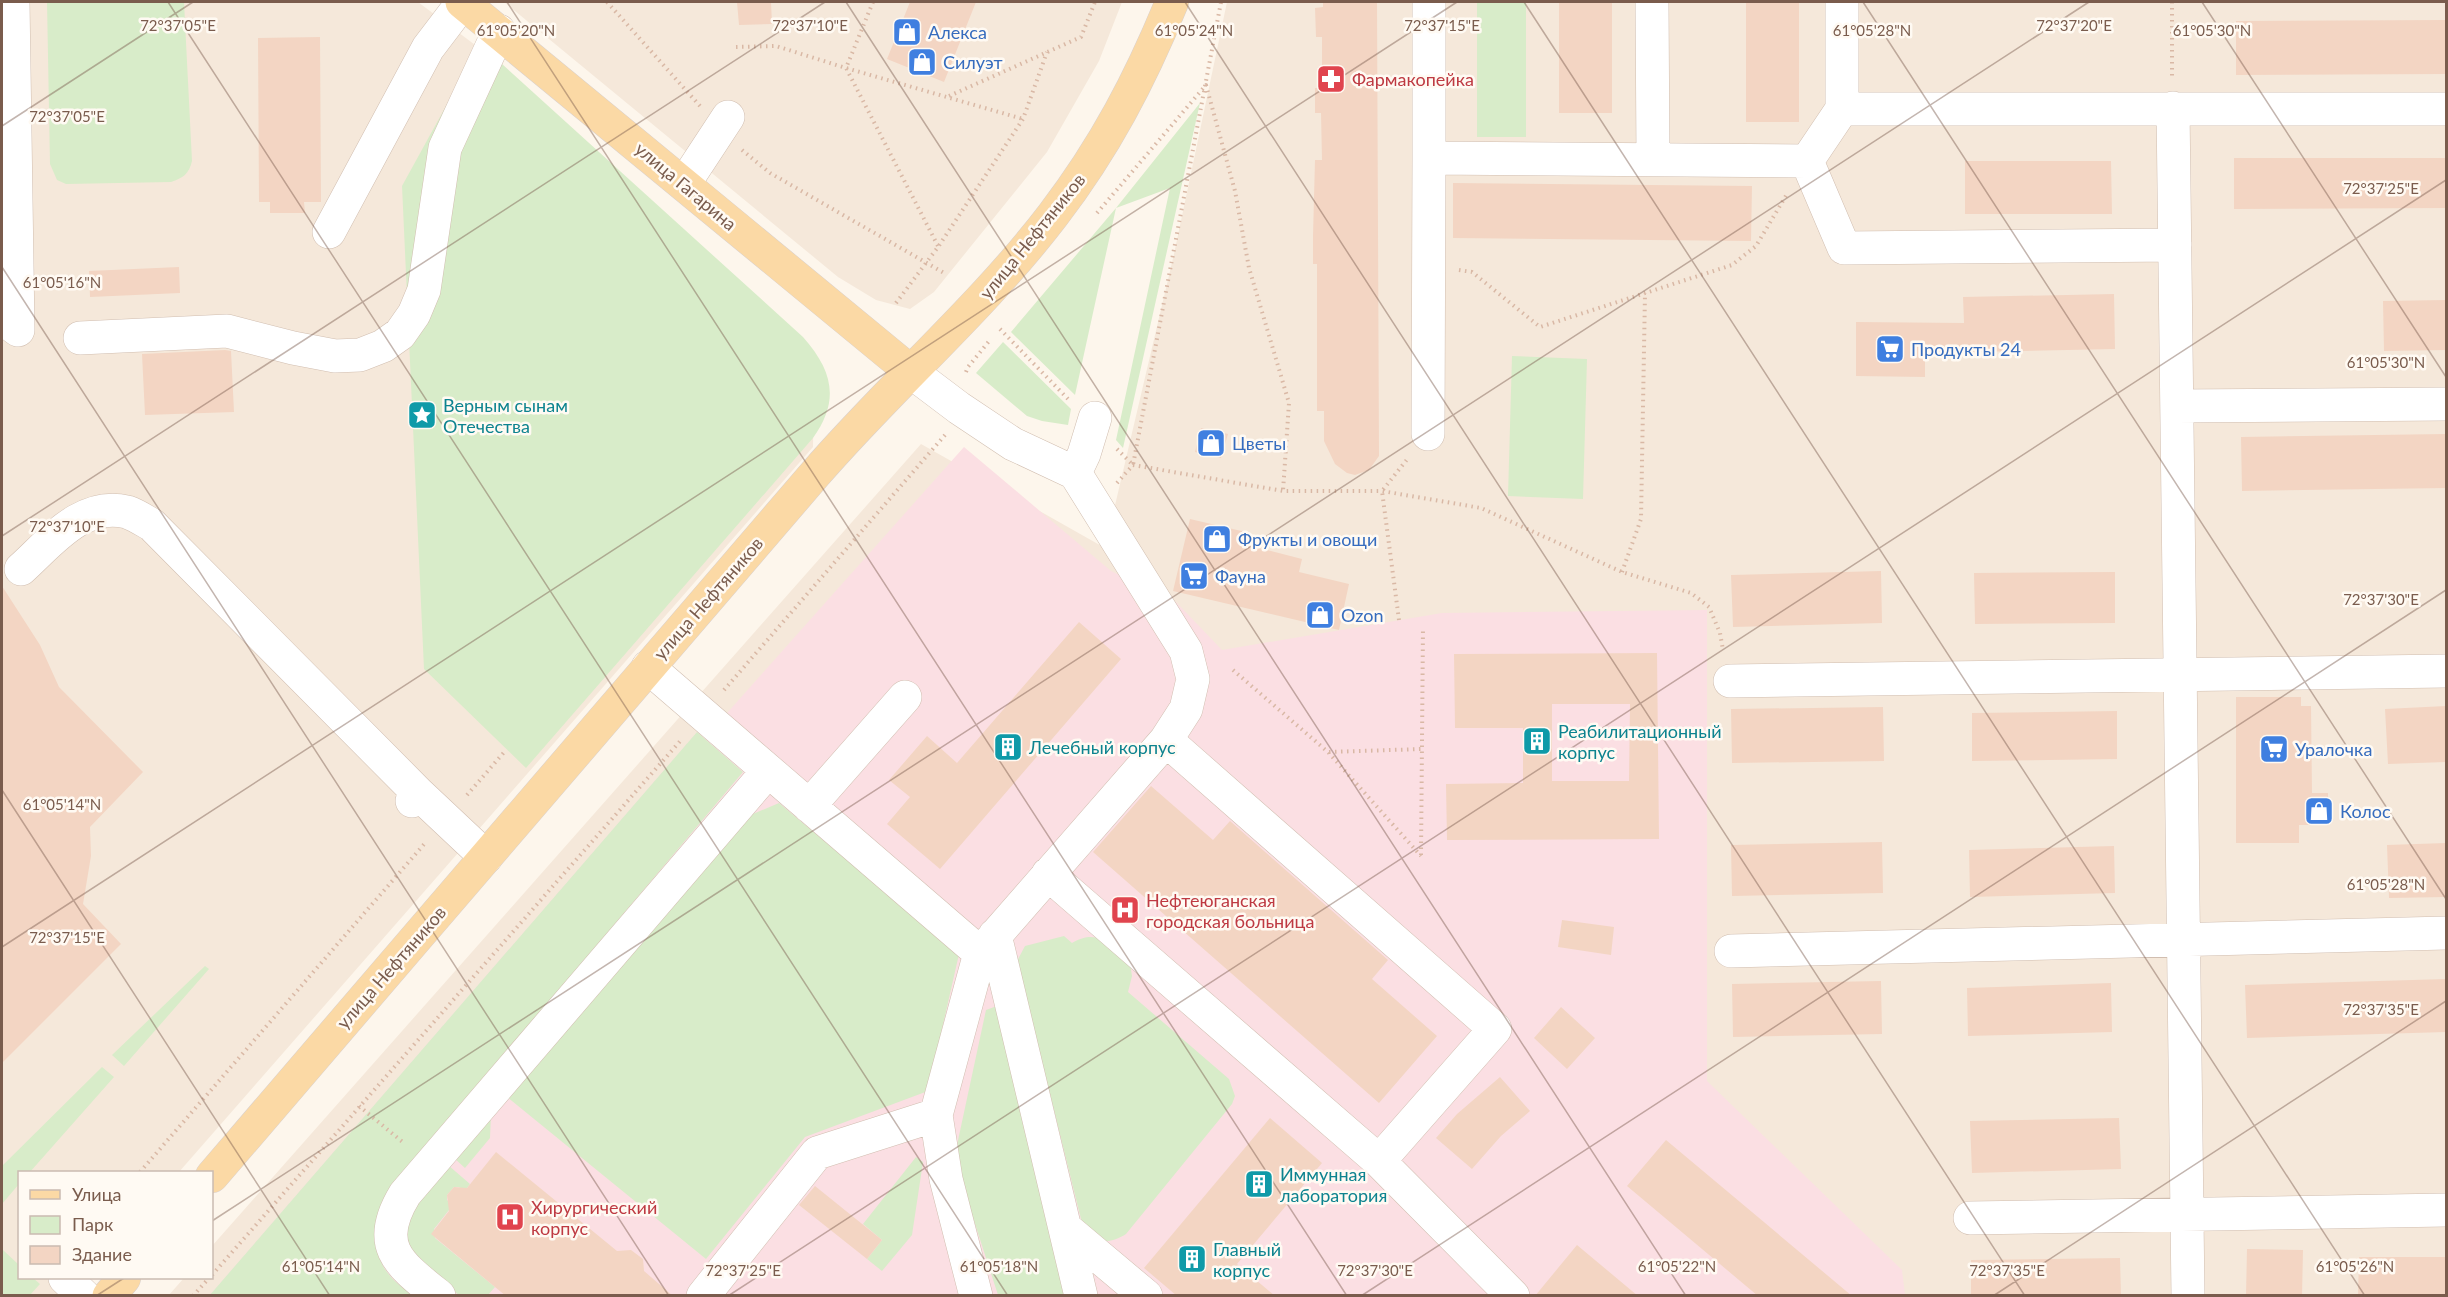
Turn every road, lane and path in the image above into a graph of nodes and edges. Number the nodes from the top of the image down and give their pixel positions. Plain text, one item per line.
1 (13, 2) edge
2 (463, 2) edge
3 (608, 2) edge
4 (873, 2) edge
5 (1095, 2) edge
6 (1172, 2) edge
7 (1221, 2) edge
8 (1430, 2) edge
9 (1652, 2) edge
10 (1842, 2) edge
11 (2172, 2) edge
12 (499, 31) junction
13 (736, 47) dead end
14 (1047, 52) junction
15 (846, 68) junction
16 (1206, 85) junction
17 (949, 96) junction
18 (2173, 108) junction
19 (1842, 109) junction
20 (2446, 109) edge
21 (1023, 119) junction
22 (725, 124) junction
23 (1430, 158) junction
24 (1653, 159) junction
25 (1807, 161) junction
26 (684, 184) junction
27 (1091, 220) dead end
28 (329, 232) dead end
29 (2175, 245) junction
30 (938, 247) junction
31 (926, 263) junction
32 (1429, 264) junction
33 (946, 274) dead end
34 (1646, 293) junction
35 (896, 303) dead end
36 (2, 318) edge
37 (1007, 320) dead end
38 (1000, 329) junction
39 (80, 338) dead end
40 (910, 371) junction
41 (2446, 404) edge
42 (955, 405) junction
43 (2176, 406) junction
44 (1095, 422) junction
45 (1428, 434) joint
46 (1133, 465) junction
47 (1075, 473) junction
48 (1283, 491) junction
49 (1382, 491) junction
50 (1095, 506) junction
51 (21, 569) dead end
52 (1622, 572) junction
53 (1399, 620) dead end
54 (1423, 627) dead end
55 (648, 667) junction
56 (1233, 670) dead end
57 (2446, 671) edge
58 (2180, 674) junction
59 (1730, 681) joint
60 (904, 697) dead end
61 (703, 715) junction
62 (1166, 740) junction
63 (1422, 749) junction
64 (506, 750) dead end
65 (1328, 752) junction
66 (768, 771) junction
67 (809, 806) junction
68 (446, 819) junction
69 (486, 857) junction
70 (1048, 874) junction
71 (2446, 933) edge
72 (2183, 940) junction
73 (988, 944) junction
74 (1731, 951) dead end
75 (359, 1107) junction
76 (936, 1115) junction
77 (1379, 1161) junction
78 (430, 1166) junction
79 (142, 1171) edge
80 (213, 1175) edge
81 (2446, 1210) edge
82 (2187, 1215) junction
83 (1970, 1218) dead end
84 (1065, 1228) junction
85 (213, 1273) edge
86 (66, 1279) edge
87 (123, 1279) edge
88 (207, 1279) edge
89 (84, 1296) edge
90 (109, 1296) edge
91 (193, 1296) edge
92 (439, 1296) edge
93 (703, 1296) edge
94 (976, 1296) edge
95 (1081, 1296) edge
96 (1146, 1296) edge
97 (1513, 1296) edge
98 (2188, 1296) edge

1 - 36 street
2 - 12 main road, улица Гагарина
2 - 28 street
3 - 22 path
4 - 15 path
5 - 14 path
6 - 40 main road, улица Нефтяников
7 - 16 path
8 - 23 street
9 - 24 street
10 - 19 street
11 - 18 path
12 - 26 main road, улица Гагарина
12 - 39 street
13 - 15 path
14 - 17 path
14 - 21 path
15 - 17 path
15 - 30 path
16 - 27 path
16 - 46 path
16 - 48 path
17 - 21 path
18 - 19 street
18 - 20 street
18 - 29 street
19 - 25 street
21 - 30 path
22 - 26 street
22 - 31 path
23 - 24 street
23 - 32 street
24 - 25 street
25 - 29 street
25 - 34 path
26 - 40 main road, улица Гагарина
29 - 43 street
30 - 31 path
31 - 33 path
31 - 35 path
32 - 34 path
32 - 45 street
34 - 52 path
37 - 38 path
38 - 42 path
38 - 44 path
40 - 42 street
40 - 55 main road, улица Нефтяников
41 - 43 street
42 - 47 street
42 - 61 path
43 - 58 street
44 - 46 path
44 - 47 street
45 - 49 path
46 - 48 path
46 - 50 path
47 - 50 street
48 - 49 path
49 - 52 path
49 - 53 path
50 - 62 street
51 - 68 street
52 - 59 path
54 - 63 path
55 - 61 street
55 - 69 main road, улица Нефтяников
56 - 65 path
57 - 58 street
58 - 59 street
58 - 72 street
60 - 67 street
61 - 66 street
61 - 75 path
62 - 70 street
62 - 77 street
63 - 65 path
63 - 65 path
64 - 68 path
66 - 67 street
66 - 78 street
67 - 73 street
68 - 69 street
68 - 79 path
69 - 80 main road, улица Нефтяников
70 - 73 street
70 - 77 street
71 - 72 street
72 - 74 street
72 - 82 street
73 - 76 street
73 - 84 street
75 - 78 path
75 - 85 path
76 - 93 street
76 - 94 street
77 - 97 street
78 - 92 street
81 - 82 street
82 - 83 street
82 - 98 street
84 - 95 street
84 - 96 street
86 - 89 street
87 - 90 main road
88 - 91 path

